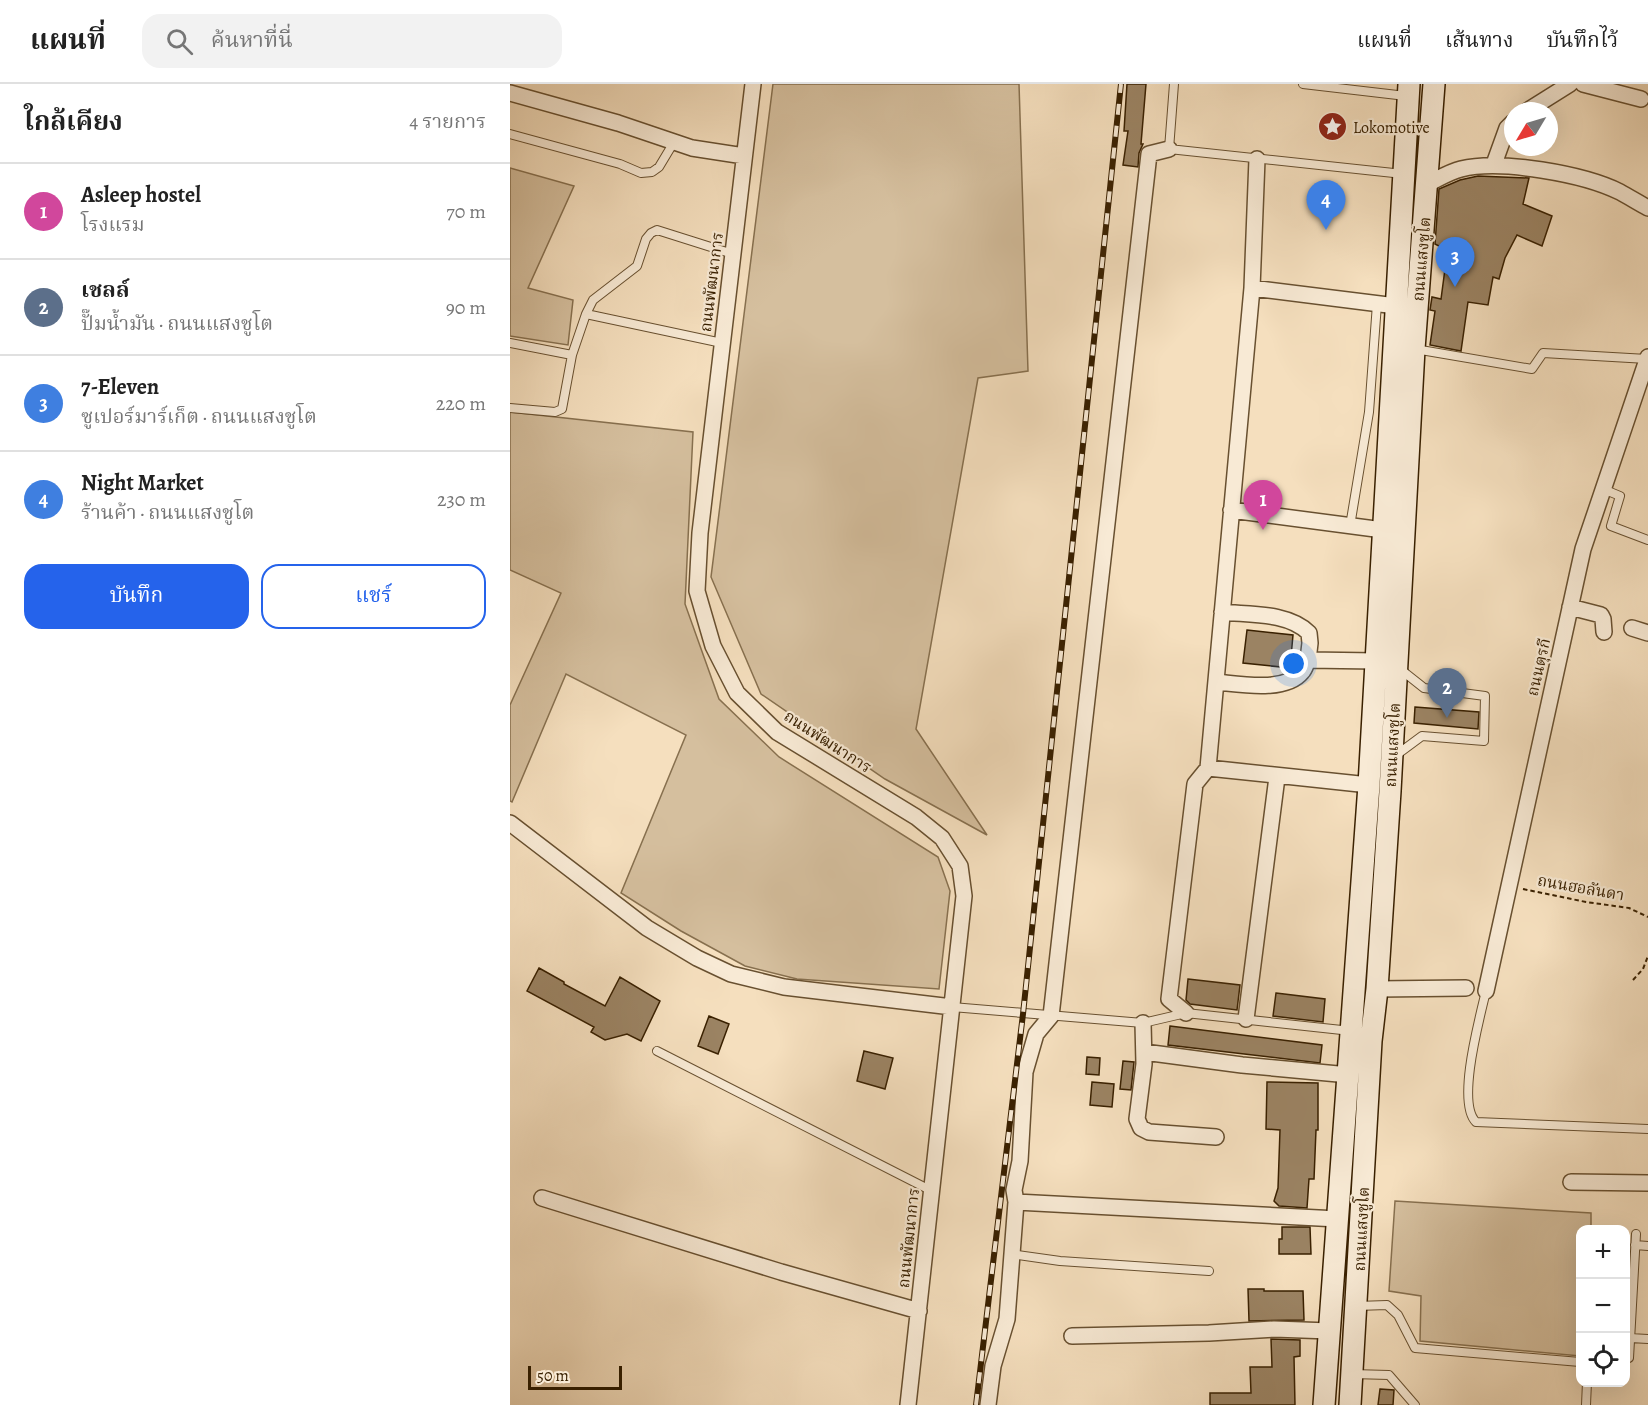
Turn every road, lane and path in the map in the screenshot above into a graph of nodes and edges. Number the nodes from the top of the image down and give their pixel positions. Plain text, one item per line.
1 (753, 84) edge
2 (1174, 84) edge
3 (1303, 84) edge
4 (1434, 84) edge
5 (1570, 84) edge
6 (1582, 84) edge
7 (1408, 90) edge
8 (510, 93) edge
9 (1641, 99) dead end
10 (1541, 102) edge
11 (510, 134) edge
12 (1504, 136) edge
13 (674, 142) junction
14 (1169, 149) junction
15 (744, 156) junction
16 (1257, 159) junction
17 (1494, 164) junction
18 (1404, 174) junction
19 (1427, 184) junction
20 (1648, 208) edge
21 (733, 254) junction
22 (1252, 288) junction
23 (1387, 305) junction
24 (586, 314) junction
25 (510, 343) edge
26 (722, 343) junction
27 (1413, 349) junction
28 (572, 355) junction
29 (1647, 358) edge
30 (510, 408) edge
31 (1603, 489) junction
32 (1231, 510) junction
33 (1350, 526) junction
34 (1383, 530) junction
35 (1648, 540) edge
36 (1390, 588) junction
37 (1570, 607) junction
38 (1222, 612) junction
39 (1632, 628) dead end
40 (1604, 632) dead end
41 (1648, 633) edge
42 (1308, 660) junction
43 (1386, 663) junction
44 (1216, 682) junction
45 (1391, 758) junction
46 (1208, 768) junction
47 (1277, 777) junction
48 (1379, 788) junction
49 (510, 823) edge
50 (1508, 885) junction
51 (1648, 917) edge
52 (1648, 956) edge
53 (1633, 980) dead end
54 (1466, 988) dead end
55 (1377, 989) junction
56 (1485, 990) joint
57 (952, 1007) junction
58 (1186, 1013) junction
59 (1051, 1017) junction
60 (1246, 1019) junction
61 (1143, 1023) junction
62 (1352, 1031) junction
63 (657, 1052) dead end
64 (1144, 1052) junction
65 (1349, 1075) junction
66 (1648, 1129) edge
67 (1216, 1137) dead end
68 (1344, 1142) junction
69 (1366, 1144) junction
70 (1571, 1182) dead end
71 (1648, 1184) edge
72 (932, 1191) junction
73 (542, 1198) dead end
74 (1016, 1202) junction
75 (1338, 1219) junction
76 (1636, 1234) dead end
77 (1635, 1245) junction
78 (1648, 1246) edge
79 (1011, 1254) junction
80 (1209, 1271) dead end
81 (1356, 1306) junction
82 (919, 1311) junction
83 (1330, 1331) junction
84 (1072, 1336) dead end
85 (1630, 1338) joint
86 (1648, 1340) edge
87 (1576, 1362) edge
88 (1352, 1374) junction
89 (1587, 1387) edge
90 (908, 1405) edge
91 (988, 1405) edge
92 (1324, 1405) edge
93 (1350, 1405) edge
94 (1415, 1405) edge
95 (1586, 1405) edge

1 - 15 street, ถนนพัฒนาการ
2 - 14 lane
3 - 7 lane
4 - 19 main road, ถนนแสงชูโต
5 - 10 street
6 - 9 street
7 - 18 main road, ถนนแสงชูโต
8 - 13 street
11 - 13 lane
12 - 17 street
13 - 15 street
14 - 16 lane
14 - 59 street
15 - 21 street, ถนนพัฒนาการ
16 - 18 lane
16 - 22 street
17 - 19 street
17 - 20 street
18 - 23 main road, ถนนแสงชูโต
19 - 27 main road, ถนนแสงชูโต
21 - 24 lane
21 - 26 street, ถนนพัฒนาการ
22 - 23 street
22 - 32 street
23 - 33 lane
23 - 34 main road, ถนนแสงชูโต
24 - 26 lane
24 - 28 lane
25 - 28 lane
26 - 57 street, ถนนพัฒนาการ
27 - 29 lane
27 - 36 main road, ถนนแสงชูโต
28 - 30 lane
29 - 31 street, ถนนตุรกี
31 - 35 lane
31 - 37 street, ถนนตุรกี
32 - 33 street
32 - 38 street
33 - 34 street
34 - 36 main road, ถนนแสงชูโต
36 - 43 main road, ถนนแสงชูโต
37 - 40 street
37 - 50 street, ถนนตุรกี
38 - 42 street
38 - 44 street
39 - 41 street
42 - 43 street
42 - 44 street
43 - 45 main road, ถนนแสงชูโต
43 - 45 lane
43 - 48 main road, ถนนแสงชูโต
44 - 46 street
45 - 48 main road, ถนนแสงชูโต
46 - 47 street
46 - 58 street
47 - 48 street
47 - 60 street
48 - 55 main road, ถนนแสงชูโต
48 - 62 main road, ถนนแสงชูโต
49 - 57 street
50 - 51 path, ถนนฮอลันดา
50 - 56 street, ถนนตุรกี
52 - 53 path
54 - 55 street
55 - 69 main road, ถนนแสงชูโต
56 - 66 lane
57 - 59 lane
57 - 72 street, ถนนพัฒนาการ
58 - 60 lane
58 - 61 lane
59 - 61 lane
59 - 74 street
60 - 62 lane
61 - 64 street
62 - 65 main road, ถนนแสงชูโต
63 - 72 lane
64 - 65 street
64 - 67 street
65 - 68 main road, ถนนแสงชูโต
68 - 69 main road
68 - 75 main road, ถนนแสงชูโต
69 - 81 main road, ถนนแสงชูโต
70 - 71 street
72 - 82 street, ถนนพัฒนาการ
73 - 82 street
74 - 75 street
74 - 79 street
75 - 83 main road, ถนนแสงชูโต
76 - 77 lane
77 - 78 lane
77 - 85 lane
79 - 80 lane
79 - 91 street
81 - 87 lane
81 - 88 main road, ถนนแสงชูโต
82 - 90 street, ถนนพัฒนาการ
83 - 84 street
83 - 92 main road, ถนนแสงชูโต
85 - 86 lane
88 - 93 main road, ถนนแสงชูโต
88 - 94 lane
89 - 95 lane

